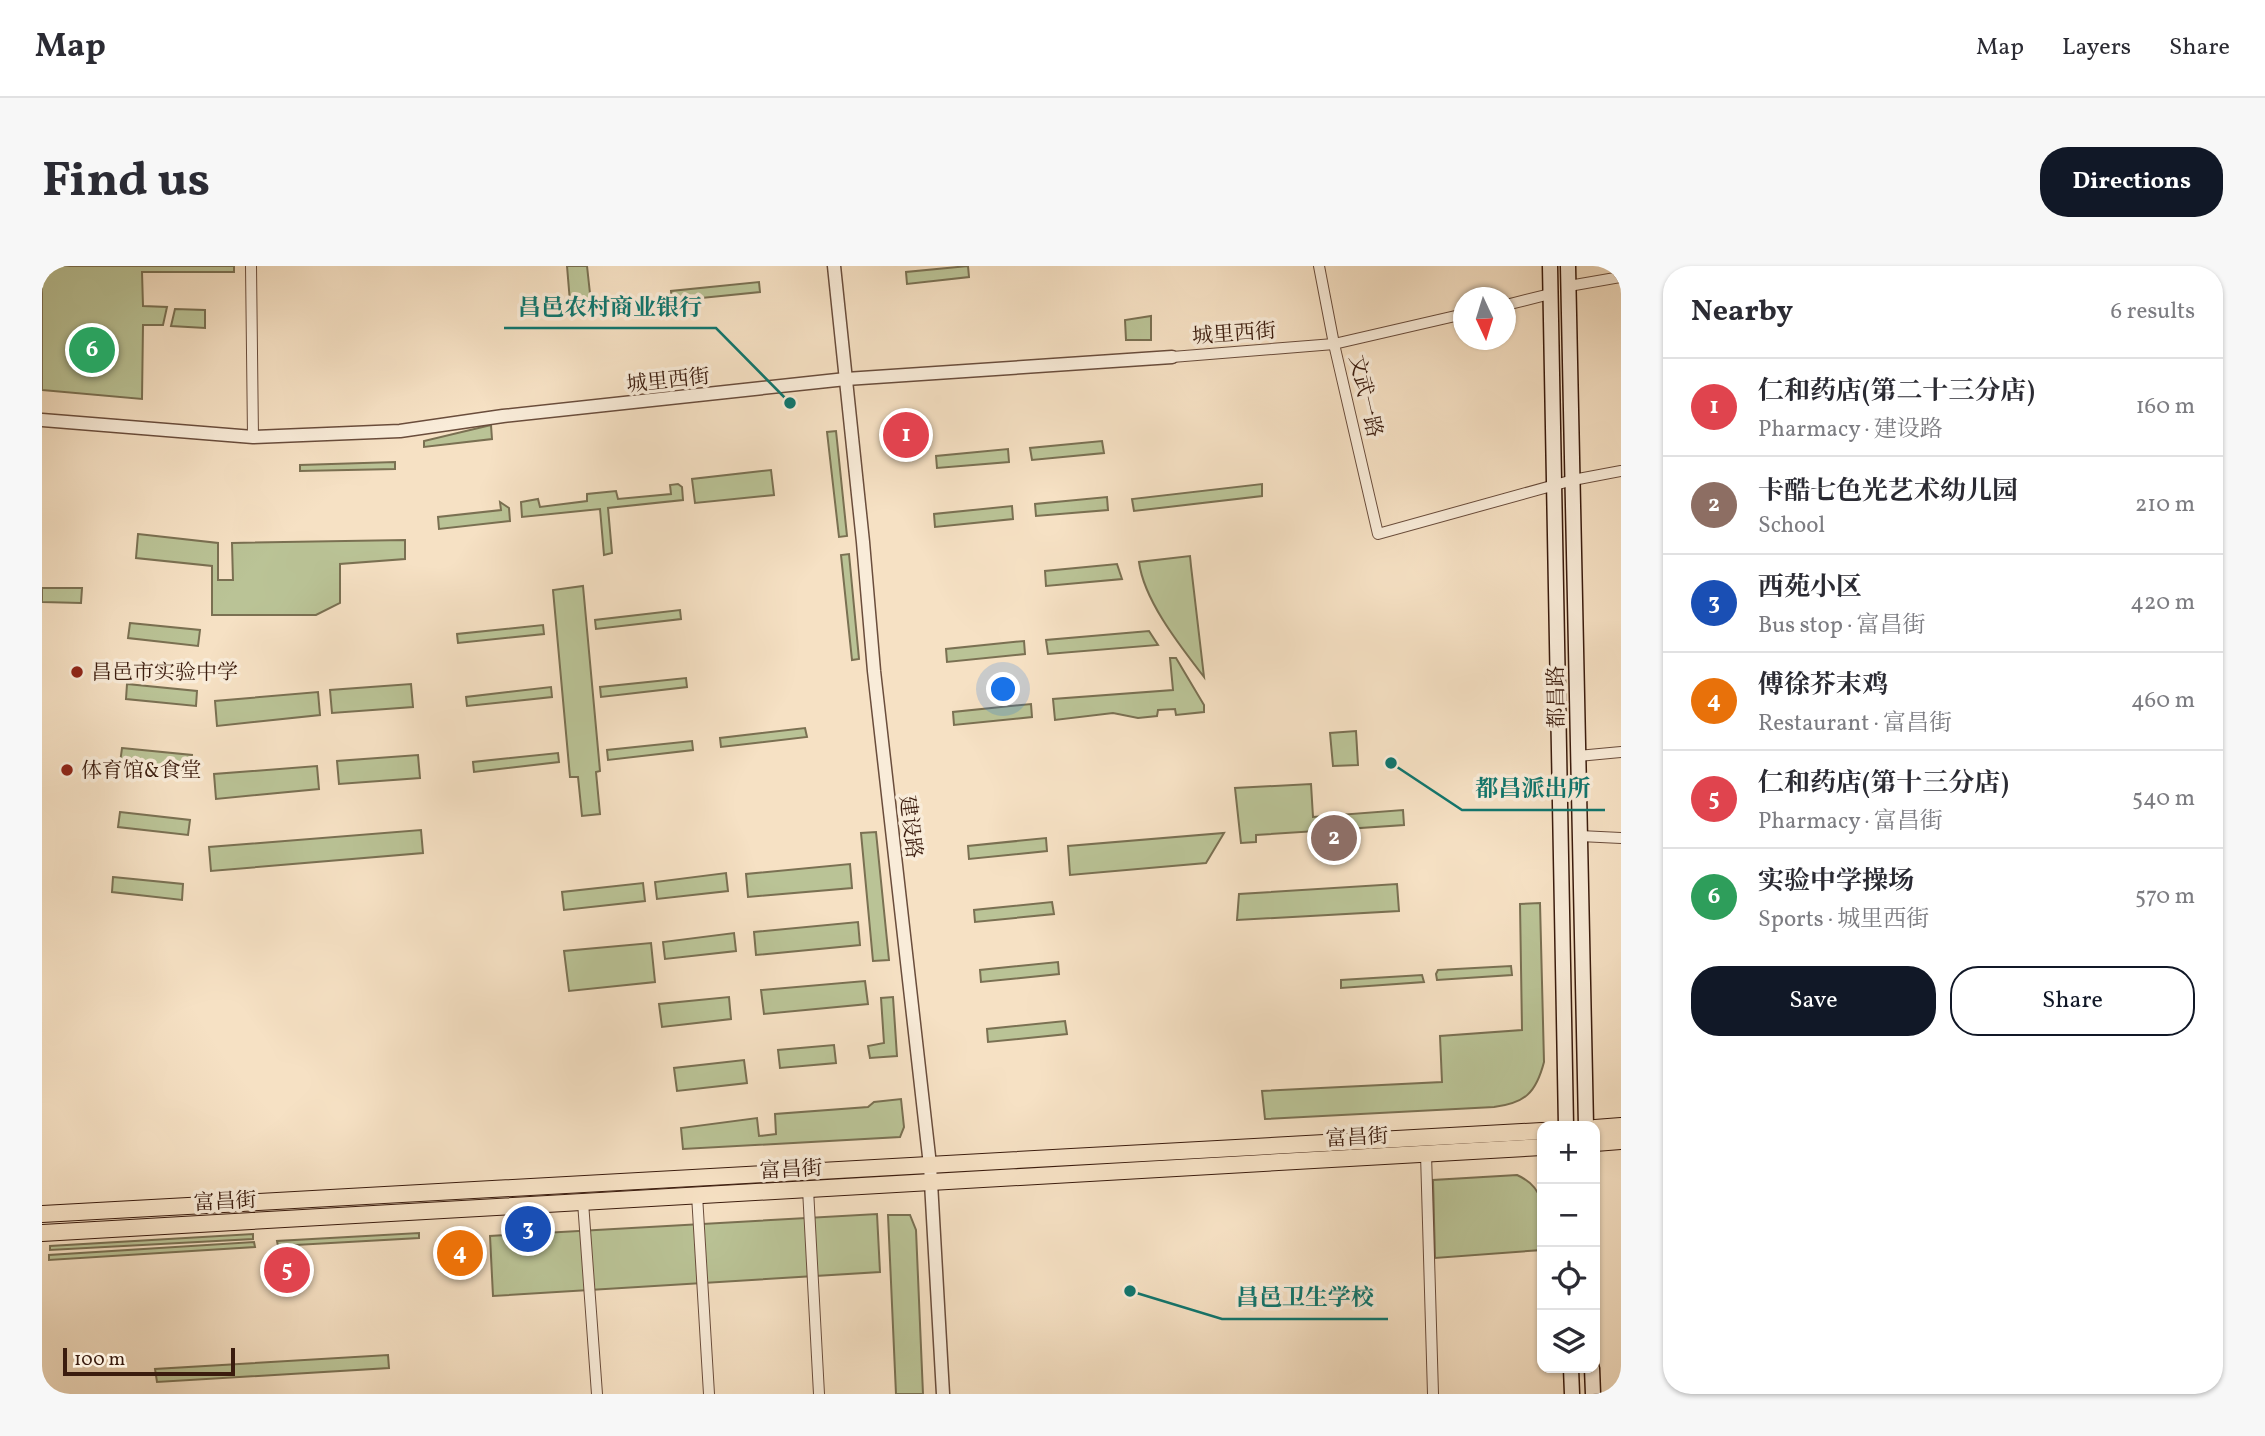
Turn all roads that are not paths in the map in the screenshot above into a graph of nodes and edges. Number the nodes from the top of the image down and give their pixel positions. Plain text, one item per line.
1 (251, 266) edge
2 (834, 266) edge
3 (1319, 266) edge
4 (1550, 266) edge
5 (1568, 266) edge
6 (1621, 277) edge
7 (1569, 286) junction
8 (1550, 294) junction
9 (1516, 302) edge
10 (1453, 317) edge
11 (1335, 344) junction
12 (1172, 357) joint
13 (846, 379) junction
14 (42, 420) edge
15 (253, 437) junction
16 (1621, 471) edge
17 (1573, 480) junction
18 (1554, 487) junction
19 (1621, 752) edge
20 (1578, 756) junction
21 (1580, 836) junction
22 (1621, 838) edge
23 (1566, 1121) edge
24 (1586, 1121) edge
25 (1621, 1126) edge
26 (1600, 1128) edge
27 (1537, 1131) edge
28 (1621, 1141) edge
29 (1600, 1143) edge
30 (1537, 1147) edge
31 (1426, 1154) junction
32 (930, 1165) junction
33 (929, 1182) junction
34 (808, 1189) junction
35 (697, 1195) junction
36 (583, 1202) junction
37 (42, 1214) edge
38 (42, 1233) edge
39 (1571, 1373) edge
40 (1592, 1373) edge
41 (597, 1394) edge
42 (709, 1394) edge
43 (819, 1394) edge
44 (943, 1394) edge
45 (1433, 1394) edge
46 (1572, 1394) edge
47 (1593, 1394) edge

1 - 15 street
2 - 13 street, 建设路
3 - 11 street, 文武一路
4 - 8 main road
5 - 7 main road, 都昌路
6 - 7 street
7 - 17 main road, 都昌路
8 - 9 street
8 - 18 main road
10 - 11 street, 城里西街
11 - 12 street, 城里西街
11 - 18 street, 文武一路
12 - 13 street, 城里西街
13 - 15 street, 城里西街
13 - 32 street, 建设路
14 - 15 street, 城里西街
16 - 17 street
17 - 18 street
17 - 20 main road, 都昌路
18 - 23 main road
19 - 20 street
20 - 21 main road, 都昌路
21 - 22 street
21 - 24 main road, 都昌路
25 - 26 main road
27 - 32 main road, 富昌街
28 - 29 main road
30 - 31 main road, 富昌街
31 - 33 main road, 富昌街
31 - 45 street
32 - 33 street, 建设路
32 - 37 main road, 富昌街
33 - 34 main road, 富昌街
33 - 44 street, 建设路
34 - 35 main road, 富昌街
34 - 43 street
35 - 36 main road, 富昌街
35 - 42 street
36 - 38 main road, 富昌街
36 - 41 street
39 - 46 main road
40 - 47 main road

